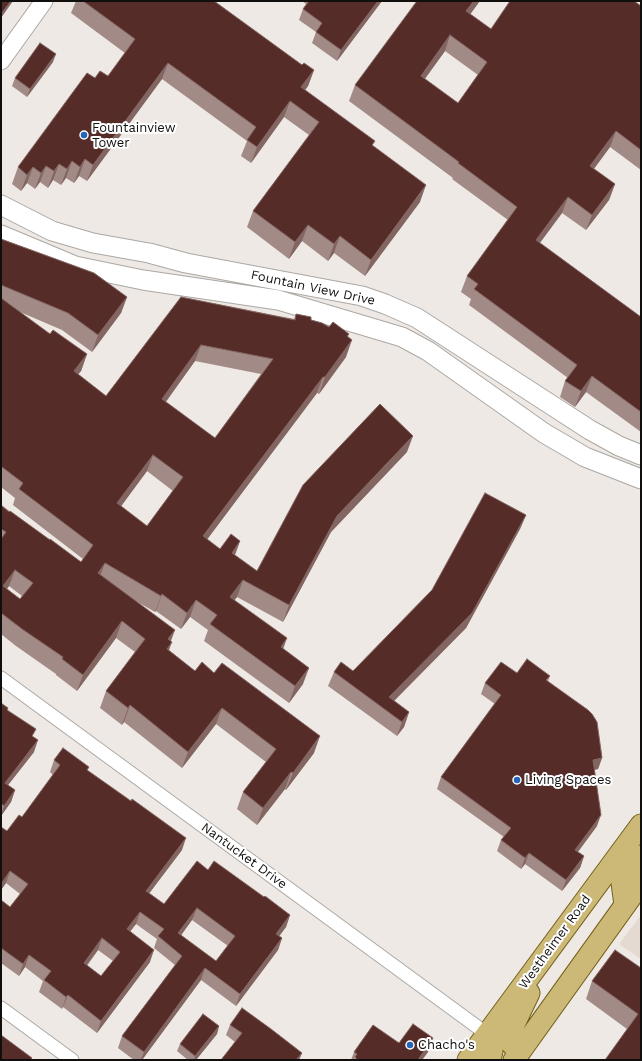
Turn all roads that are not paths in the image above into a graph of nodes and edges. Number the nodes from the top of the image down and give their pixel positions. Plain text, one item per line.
1 (44, 1) edge
2 (1, 61) edge
3 (1, 205) edge
4 (1, 235) edge
5 (149, 253) junction
6 (143, 280) junction
7 (440, 333) junction
8 (428, 351) junction
9 (619, 446) junction
10 (641, 455) edge
11 (608, 467) junction
12 (638, 472) edge
13 (1, 678) edge
14 (641, 825) edge
15 (641, 856) edge
16 (641, 883) edge
17 (625, 905) junction
18 (549, 951) junction
19 (1, 1008) edge
20 (487, 1034) junction
21 (517, 1056) edge
22 (72, 1060) edge
23 (468, 1060) edge
24 (490, 1060) edge

1 - 2 street
3 - 5 main road, Fountain View Drive
4 - 6 main road, Fountain View Drive
5 - 6 main road
5 - 7 main road, Fountain View Drive
6 - 8 main road, Fountain View Drive
7 - 8 main road
7 - 9 main road, Fountain View Drive
8 - 11 main road, Fountain View Drive
9 - 10 main road, Fountain View Drive
9 - 11 main road
11 - 12 main road, Fountain View Drive
13 - 20 street, Nantucket Drive
14 - 18 main road, Westheimer Road
15 - 17 main road
16 - 17 main road
17 - 21 main road
18 - 20 main road, Westheimer Road
18 - 21 main road
19 - 22 street
20 - 23 main road, Westheimer Road
20 - 24 main road

